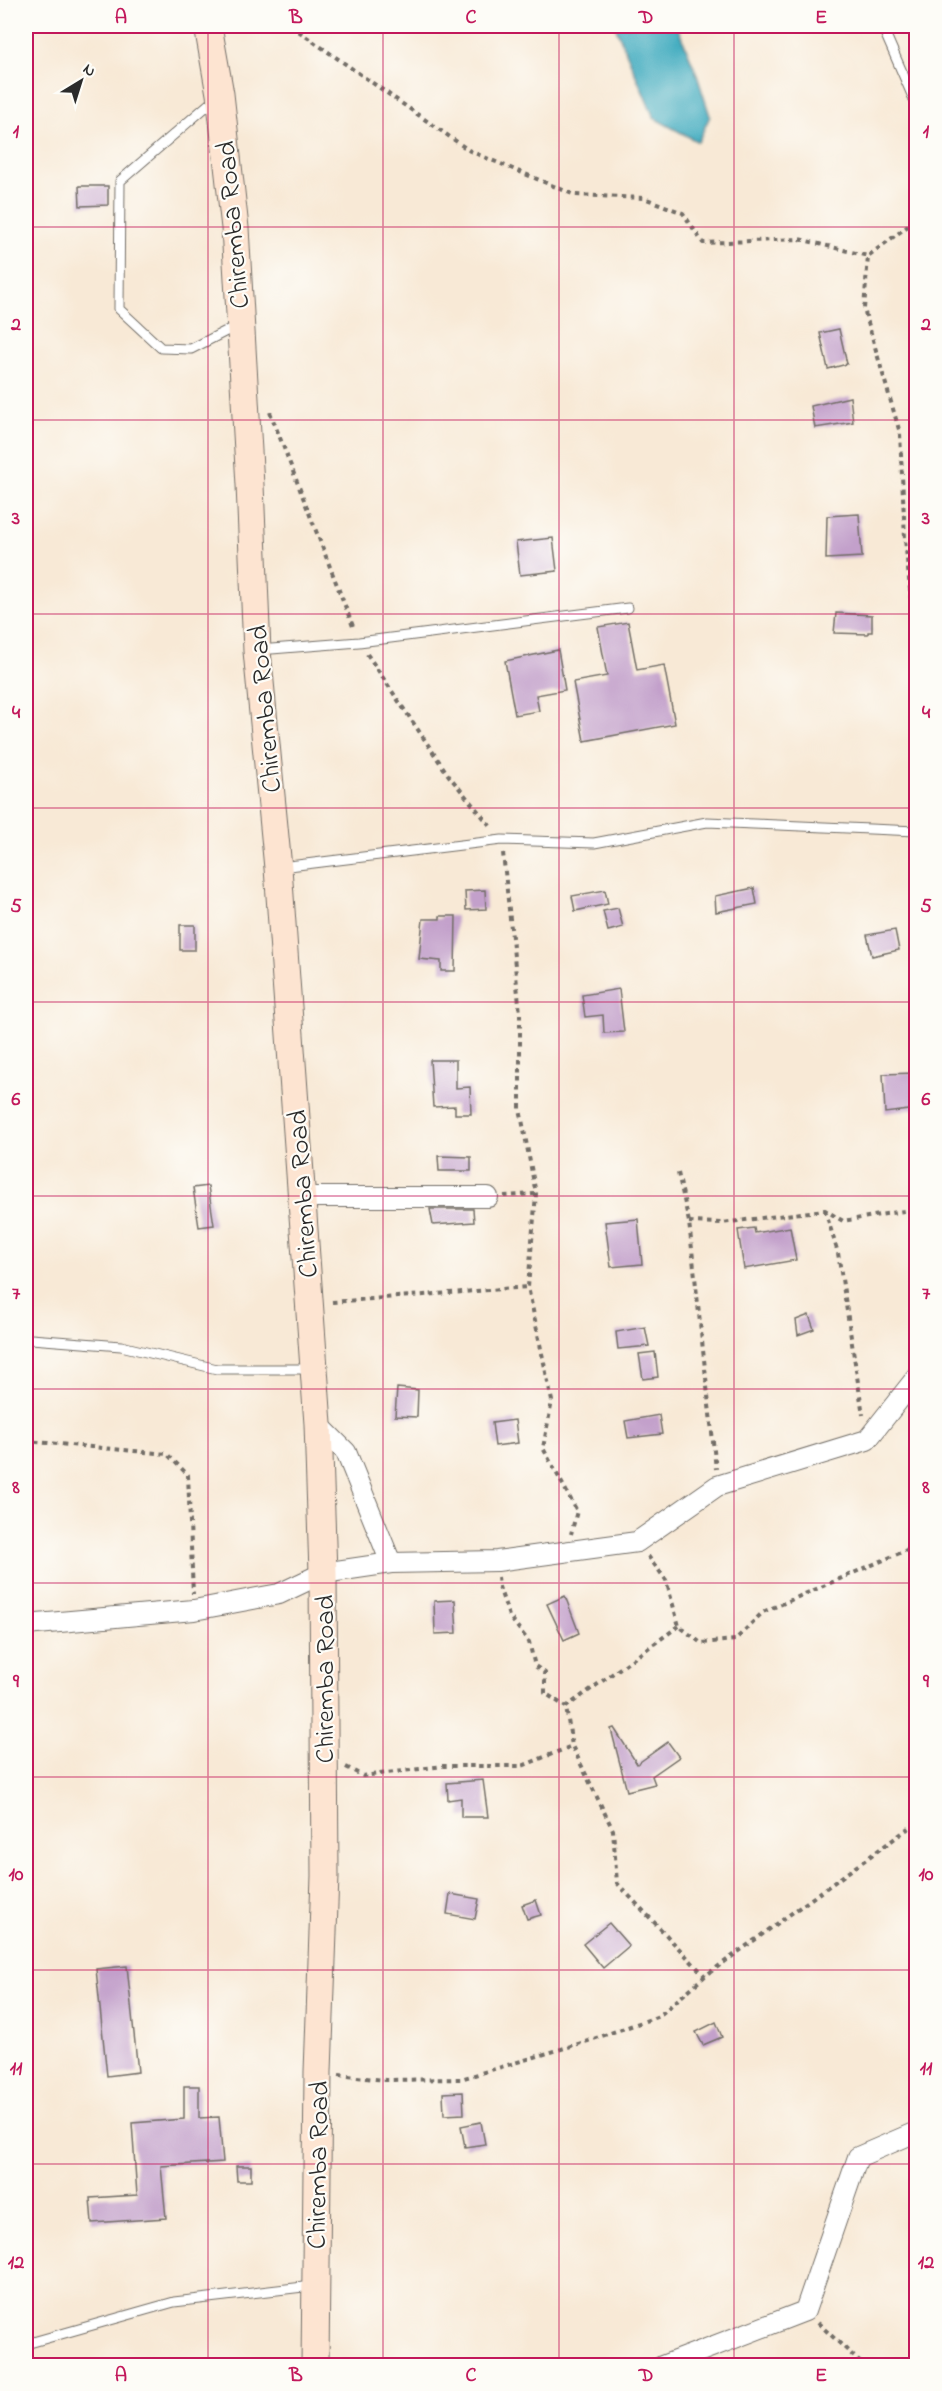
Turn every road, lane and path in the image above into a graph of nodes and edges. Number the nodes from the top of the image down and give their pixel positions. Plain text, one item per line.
1 (208, 26) edge
2 (291, 26) edge
3 (882, 26) edge
4 (220, 94) junction
5 (916, 104) edge
6 (916, 220) edge
7 (868, 256) junction
8 (240, 324) junction
9 (244, 387) junction
10 (628, 608) dead end
11 (359, 642) junction
12 (916, 650) edge
13 (256, 651) junction
14 (916, 831) edge
15 (502, 840) junction
16 (278, 868) junction
17 (678, 1173) dead end
18 (536, 1194) junction
19 (300, 1197) junction
20 (488, 1197) joint
21 (916, 1209) edge
22 (825, 1210) junction
23 (689, 1222) junction
24 (528, 1287) junction
25 (310, 1305) junction
26 (31, 1339) dead end
27 (314, 1369) junction
28 (916, 1378) edge
29 (318, 1424) junction
30 (867, 1440) junction
31 (26, 1441) edge
32 (717, 1486) junction
33 (637, 1542) junction
34 (916, 1546) edge
35 (566, 1552) junction
36 (497, 1561) junction
37 (391, 1563) junction
38 (323, 1573) junction
39 (194, 1610) junction
40 (26, 1625) edge
41 (679, 1626) junction
42 (566, 1707) junction
43 (572, 1746) junction
44 (324, 1756) junction
45 (916, 1823) edge
46 (705, 1976) junction
47 (318, 2072) junction
48 (916, 2132) edge
49 (315, 2285) junction
50 (805, 2311) junction
51 (26, 2344) edge
52 (315, 2366) edge
53 (662, 2366) edge
54 (864, 2366) edge

1 - 4 main road, Chiremba Road
2 - 7 path
3 - 5 lane
4 - 8 main road, Chiremba Road
4 - 8 lane
6 - 7 path
7 - 12 path
8 - 9 main road, Chiremba Road
9 - 11 path
9 - 13 main road, Chiremba Road
10 - 11 lane
11 - 13 lane
11 - 15 path
13 - 16 main road, Chiremba Road
14 - 15 lane
15 - 16 lane
15 - 18 path
16 - 19 main road, Chiremba Road
17 - 23 path
18 - 20 path
18 - 24 path
19 - 20 street
19 - 25 main road, Chiremba Road
21 - 22 path
22 - 23 path
22 - 30 path
23 - 32 path
24 - 25 path
24 - 35 path
25 - 27 main road, Chiremba Road
26 - 27 lane
27 - 29 main road, Chiremba Road
28 - 30 street
29 - 37 street
29 - 38 main road, Chiremba Road
30 - 32 street
31 - 39 path
32 - 33 street
33 - 35 street
33 - 41 path
34 - 41 path
35 - 36 street
36 - 37 street
36 - 42 path
37 - 38 street
38 - 39 street
38 - 44 main road, Chiremba Road
39 - 40 street
41 - 42 path
42 - 43 path
43 - 44 path
43 - 46 path
44 - 47 main road, Chiremba Road
45 - 46 path
46 - 47 path
47 - 49 main road, Chiremba Road
48 - 50 street
49 - 51 lane
49 - 52 main road, Chiremba Road
50 - 53 street
50 - 54 path

